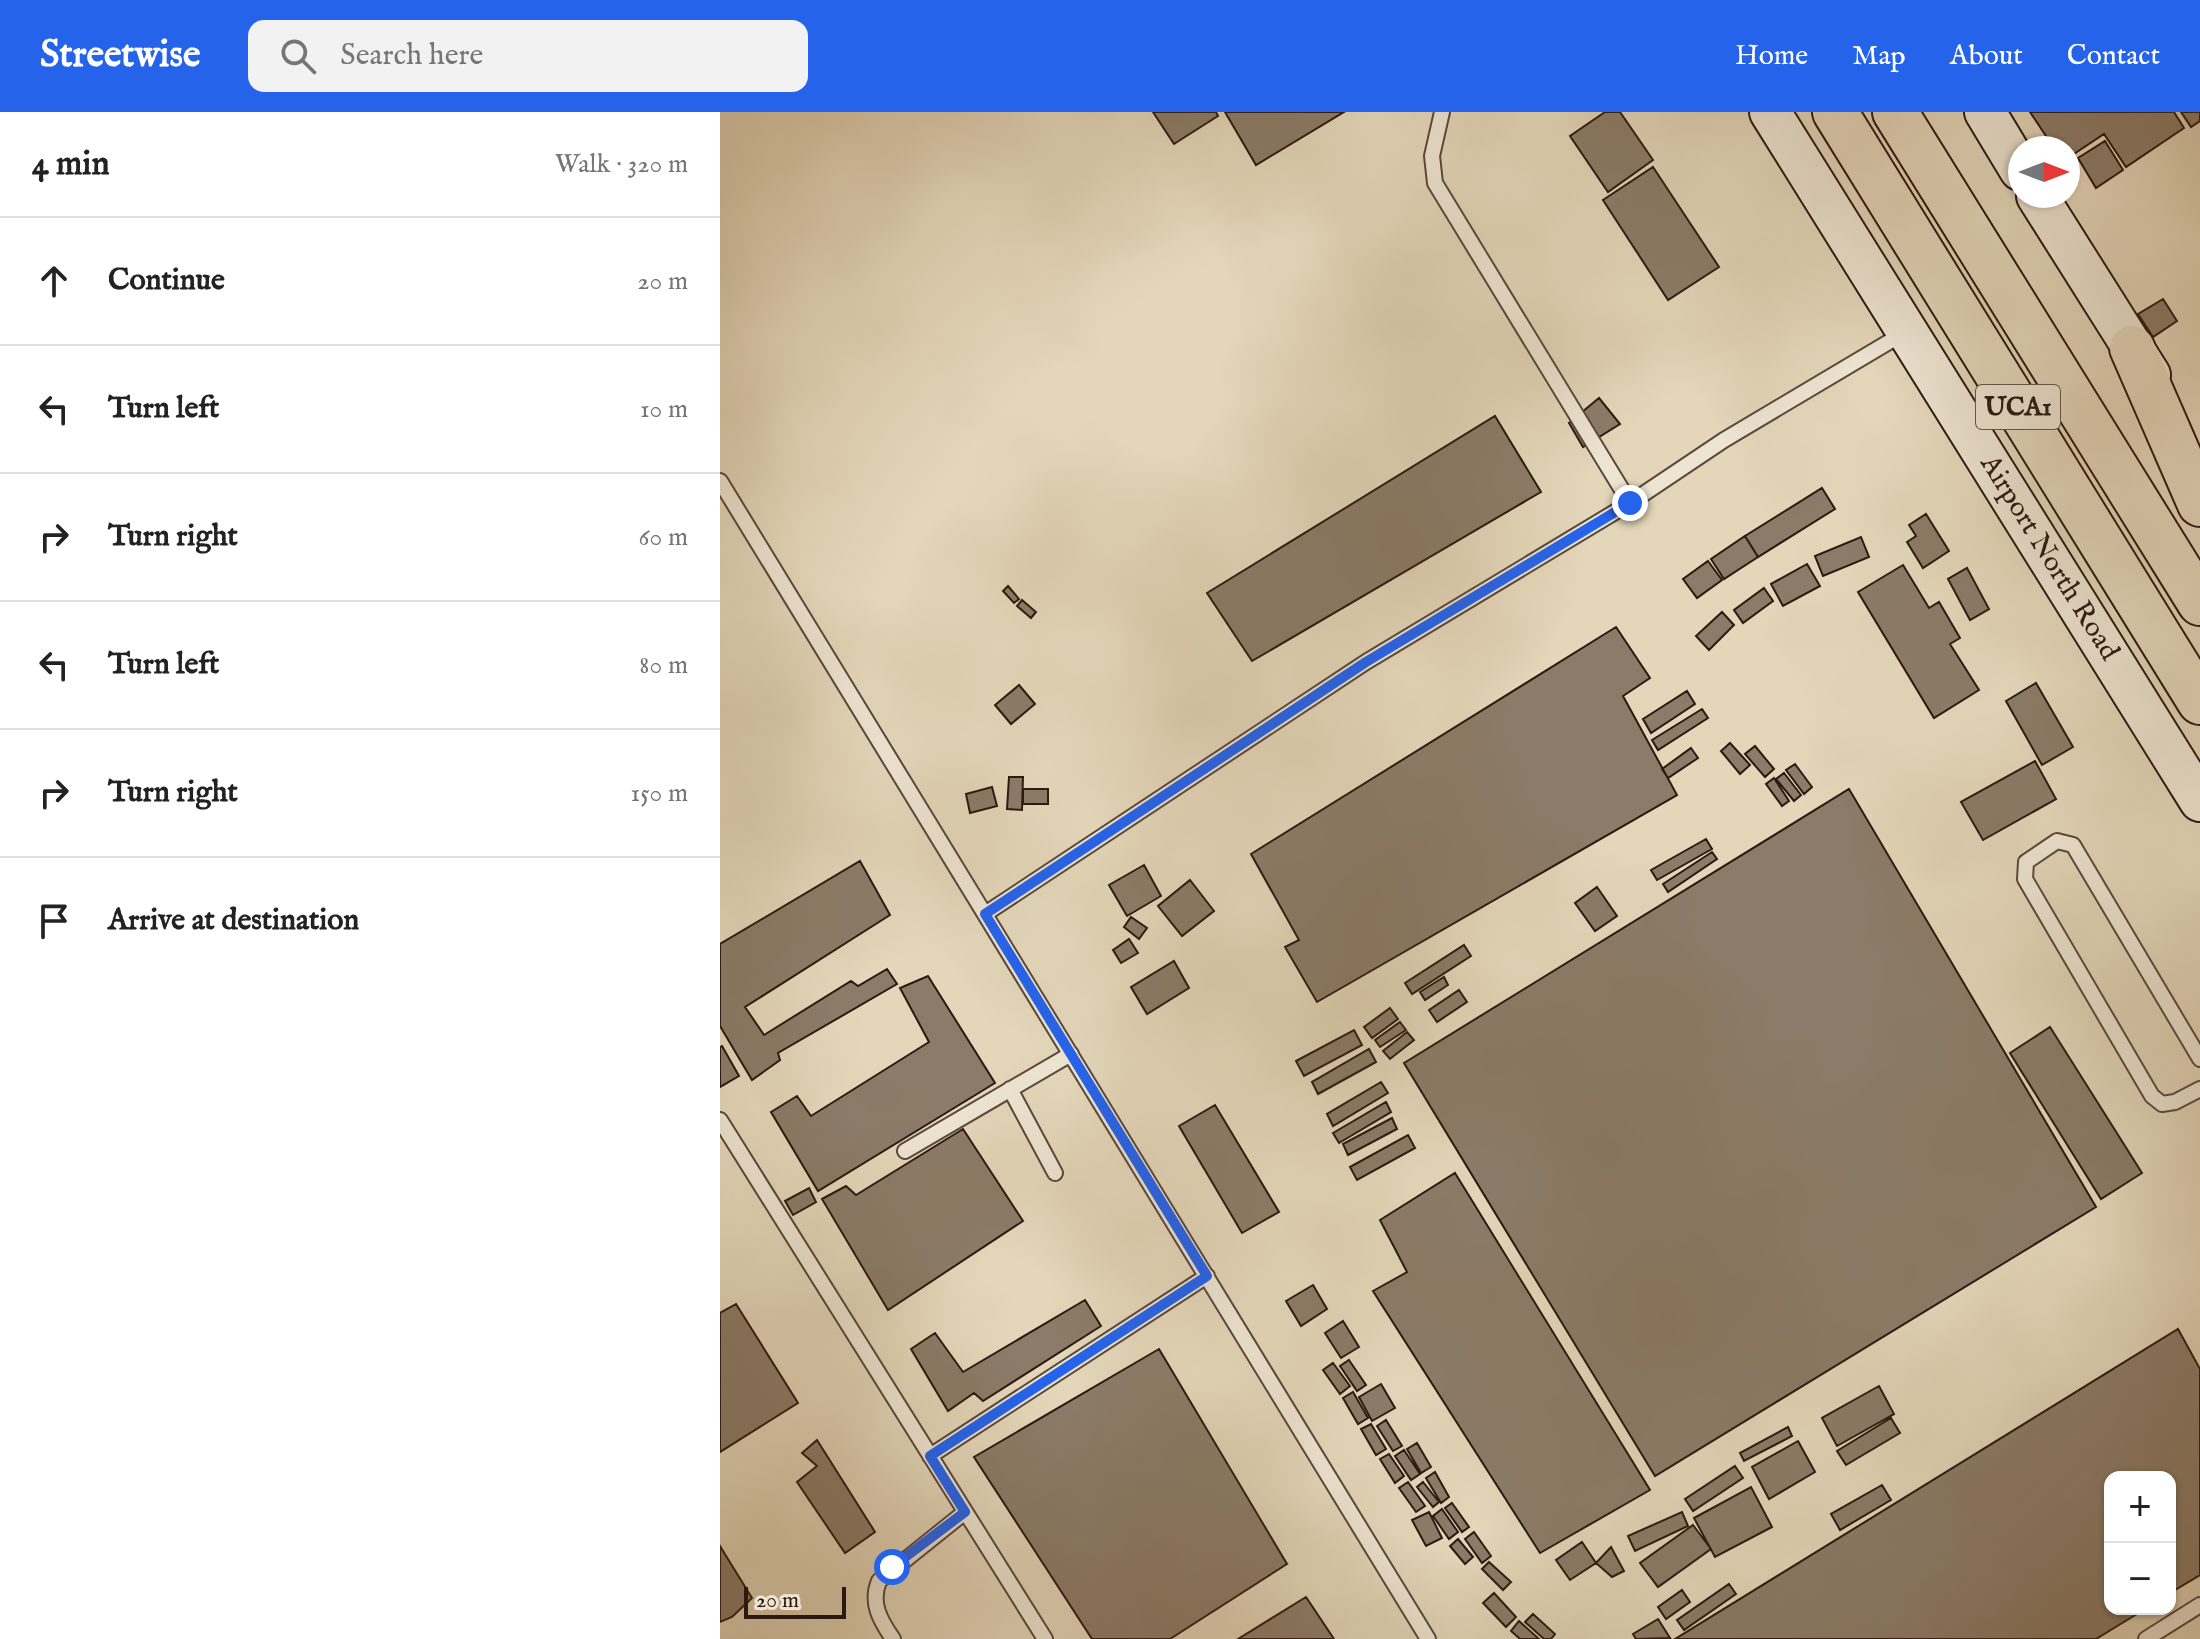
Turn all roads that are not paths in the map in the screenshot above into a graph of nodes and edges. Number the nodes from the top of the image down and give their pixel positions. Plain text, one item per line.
1 (1442, 112) edge
2 (1770, 112) edge
3 (1835, 112) edge
4 (1895, 112) edge
5 (1982, 115) edge
6 (2008, 153) edge
7 (2044, 208) edge
8 (1907, 331) junction
9 (2132, 348) junction
10 (2200, 456) edge
11 (720, 481) edge
12 (1630, 503) junction
13 (2200, 504) edge
14 (2200, 603) edge
15 (2200, 702) edge
16 (2200, 801) edge
17 (985, 914) junction
18 (1071, 1054) junction
19 (2200, 1059) edge
20 (1010, 1089) junction
21 (2200, 1089) edge
22 (720, 1120) edge
23 (905, 1151) dead end
24 (1055, 1173) dead end
25 (1207, 1276) junction
26 (930, 1456) junction
27 (965, 1512) junction
28 (2200, 1605) edge
29 (893, 1639) edge
30 (1045, 1639) edge
31 (1428, 1639) edge
32 (2146, 1639) edge

1 - 12 lane
2 - 8 main road, Airport North Road / UCA1
3 - 15 main road, Airport North Road / UCA1
4 - 14 main road, UCA1
5 - 6 main road
7 - 9 main road
8 - 12 lane
8 - 16 main road, Airport North Road / UCA1
9 - 10 main road
9 - 13 main road
11 - 17 lane
12 - 17 lane
17 - 18 lane
18 - 20 lane
18 - 25 lane
19 - 21 lane
20 - 23 lane
20 - 24 lane
22 - 26 lane
25 - 26 lane
25 - 31 lane
26 - 27 lane
27 - 29 lane
27 - 30 lane
28 - 32 lane

